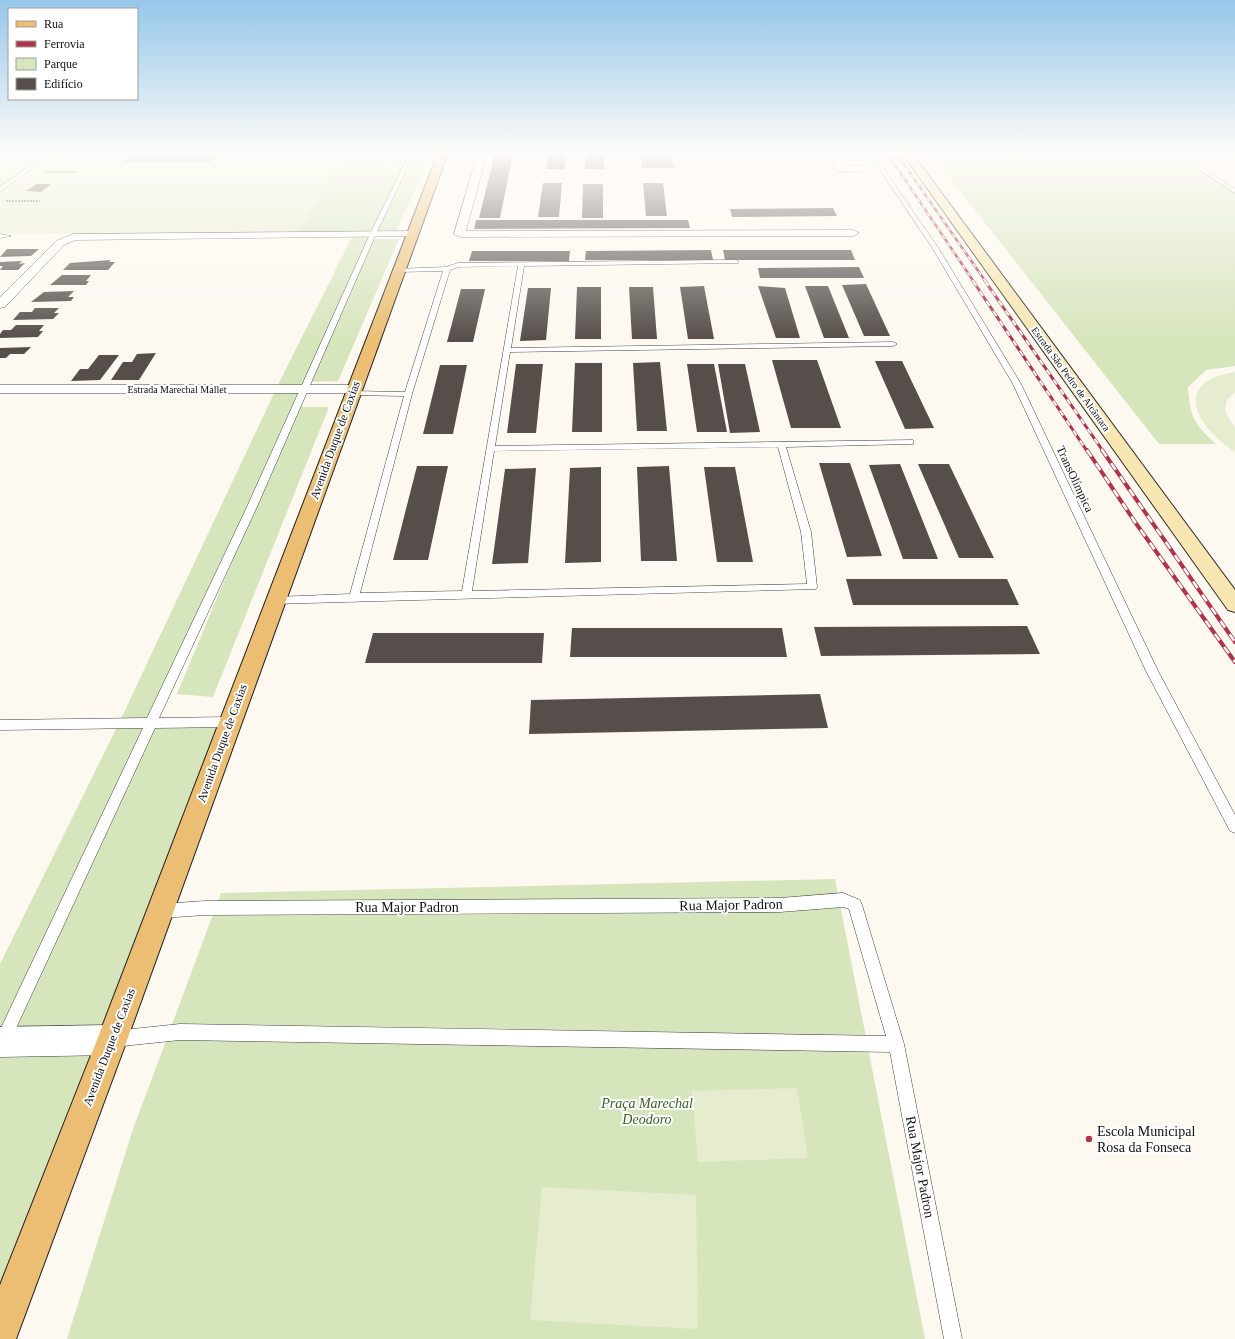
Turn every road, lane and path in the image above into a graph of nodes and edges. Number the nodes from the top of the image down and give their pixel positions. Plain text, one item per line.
1 (382, 215) edge
2 (419, 215) edge
3 (465, 215) edge
4 (913, 215) edge
5 (952, 215) edge
6 (373, 234) junction
7 (412, 234) junction
8 (853, 234) dead end
9 (0, 236) edge
10 (8, 236) dead end
11 (736, 262) dead end
12 (521, 264) junction
13 (447, 269) junction
14 (398, 270) junction
15 (0, 304) edge
16 (893, 344) dead end
17 (507, 350) junction
18 (0, 389) edge
19 (106, 389) junction
20 (352, 393) junction
21 (303, 394) junction
22 (408, 394) junction
23 (95, 402) junction
24 (8, 403) dead end
25 (910, 442) dead end
26 (781, 444) junction
27 (490, 449) junction
28 (466, 595) junction
29 (354, 597) junction
30 (275, 601) junction
31 (1235, 605) edge
32 (230, 722) junction
33 (151, 723) junction
34 (0, 725) edge
35 (1235, 827) edge
36 (160, 911) junction
37 (112, 1040) junction
38 (1, 1044) edge
39 (896, 1044) junction
40 (0, 1333) edge
41 (953, 1339) edge

1 - 6 lane
2 - 7 main road, Avenida Duque de Caxias
3 - 8 street
4 - 35 lane, TransOlímpica
5 - 31 street, Estrada São Pedro de Alcântara
6 - 7 street
6 - 15 street
6 - 21 lane
7 - 14 main road, Avenida Duque de Caxias
9 - 10 lane
11 - 12 lane
12 - 13 lane
12 - 17 lane
13 - 14 lane
13 - 22 lane
14 - 20 main road, Avenida Duque de Caxias
16 - 17 lane
17 - 27 lane
18 - 19 street, Estrada Marechal Mallet
19 - 21 street, Estrada Marechal Mallet
19 - 23 street
20 - 21 street, Estrada Marechal Mallet
20 - 22 lane
20 - 30 main road, Avenida Duque de Caxias
21 - 23 street, Estrada Marechal Mallet
21 - 33 lane
22 - 29 lane
23 - 24 street, Estrada Marechal Mallet
25 - 26 lane
26 - 27 lane
26 - 28 lane
27 - 28 lane
28 - 29 lane
29 - 30 lane
30 - 32 main road, Avenida Duque de Caxias
32 - 33 lane
32 - 36 main road, Avenida Duque de Caxias
33 - 34 lane
33 - 38 lane
36 - 37 main road, Avenida Duque de Caxias
36 - 39 lane, Rua Major Padron
37 - 38 street
37 - 39 lane
37 - 40 main road, Avenida Duque de Caxias
39 - 41 lane, Rua Major Padron

